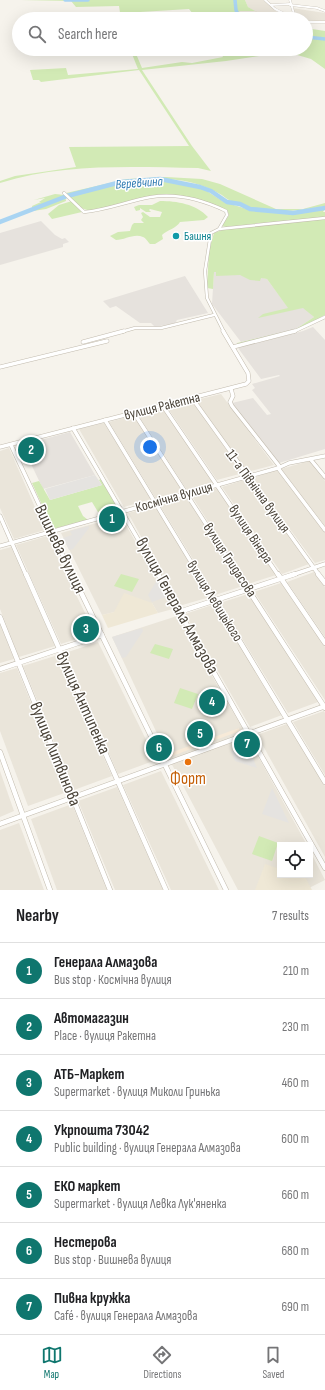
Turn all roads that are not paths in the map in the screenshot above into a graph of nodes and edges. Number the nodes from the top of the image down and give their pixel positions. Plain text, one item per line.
1 (265, 0) edge
2 (290, 0) edge
3 (271, 4) junction
4 (290, 4) junction
5 (325, 11) edge
6 (281, 12) edge
7 (293, 12) edge
8 (313, 22) edge
9 (325, 22) edge
10 (66, 195) dead end
11 (325, 218) edge
12 (219, 229) junction
13 (214, 315) junction
14 (325, 317) edge
15 (107, 341) dead end
16 (83, 342) dead end
17 (233, 347) junction
18 (0, 367) edge
19 (231, 389) junction
20 (192, 398) junction
21 (163, 406) junction
22 (134, 413) junction
23 (105, 420) junction
24 (73, 428) junction
25 (12, 445) junction
26 (0, 447) edge
27 (325, 456) edge
28 (311, 460) junction
29 (279, 468) junction
30 (247, 477) junction
31 (325, 477) edge
32 (217, 484) junction
33 (187, 493) junction
34 (155, 503) junction
35 (123, 512) junction
36 (0, 516) edge
37 (325, 530) edge
38 (51, 531) junction
39 (11, 543) junction
40 (0, 546) edge
41 (325, 564) edge
42 (314, 568) junction
43 (281, 578) junction
44 (325, 583) edge
45 (248, 589) junction
46 (215, 601) junction
47 (179, 612) junction
48 (0, 617) edge
49 (102, 635) junction
50 (325, 643) edge
51 (59, 650) junction
52 (18, 663) junction
53 (0, 669) edge
54 (325, 707) edge
55 (287, 720) junction
56 (249, 733) junction
57 (0, 752) edge
58 (165, 764) junction
59 (117, 782) junction
60 (325, 782) edge
61 (72, 798) junction
62 (23, 815) junction
63 (0, 824) edge
64 (325, 868) edge
65 (50, 890) edge
66 (110, 890) edge
67 (166, 890) edge
68 (226, 890) edge

1 - 3 street
2 - 4 street
3 - 4 street
3 - 6 street
4 - 5 street
4 - 7 street
8 - 9 street
10 - 12 street, вулиця Ракетна
11 - 12 street
12 - 13 street, вулиця Ракетна
13 - 16 street
13 - 17 street, вулиця Ракетна
14 - 17 street
15 - 18 street
17 - 19 street, вулиця Ракетна
19 - 20 street, вулиця Ракетна
19 - 29 street
20 - 21 street, вулиця Ракетна
20 - 30 street, 11-а Північна вулиця
21 - 22 street, вулиця Ракетна
21 - 32 street, вулиця Вінера
22 - 23 street, вулиця Ракетна
22 - 33 street, вулиця Гридасова
23 - 24 street, вулиця Ракетна
23 - 34 street, вулиця Левицького
24 - 25 street, вулиця Ракетна
24 - 35 street, вулиця Генерала Алмазова
25 - 26 street, вулиця Ракетна
25 - 38 street, Вишнева вулиця
27 - 28 street, Космічна вулиця
28 - 29 street, Космічна вулиця
28 - 31 street
29 - 30 street, Космічна вулиця
29 - 37 street
30 - 32 street, Космічна вулиця
30 - 42 street, 11-а Північна вулиця
32 - 33 street, Космічна вулиця
32 - 43 street, вулиця Вінера
33 - 34 street, Космічна вулиця
33 - 45 street, вулиця Гридасова
34 - 35 street, Космічна вулиця
34 - 46 street, вулиця Левицького
35 - 38 street, Космічна вулиця
35 - 47 street, вулиця Генерала Алмазова
36 - 39 street, вулиця Антипенка
38 - 39 street, Космічна вулиця
38 - 49 street, Вишнева вулиця
39 - 40 street, Космічна вулиця
39 - 51 street, вулиця Антипенка
41 - 42 street
42 - 43 street
42 - 44 street, 11-а Північна вулиця
43 - 45 street
43 - 50 street, вулиця Вінера
45 - 46 street
45 - 54 street, вулиця Гридасова
46 - 47 street
46 - 55 street, вулиця Левицького
47 - 56 street, вулиця Генерала Алмазова
48 - 52 street, вулиця Литвинова
49 - 51 street
49 - 58 street, Вишнева вулиця
51 - 52 street
51 - 59 street, вулиця Антипенка
52 - 53 street
52 - 61 street, вулиця Литвинова
54 - 55 street
55 - 56 street
55 - 60 street, вулиця Левицького
56 - 58 street
56 - 64 street, вулиця Генерала Алмазова
57 - 62 street
58 - 59 street
58 - 68 street, Вишнева вулиця
59 - 61 street
59 - 67 street, вулиця Антипенка
61 - 62 street
61 - 66 street, вулиця Литвинова
62 - 63 street
62 - 65 street

